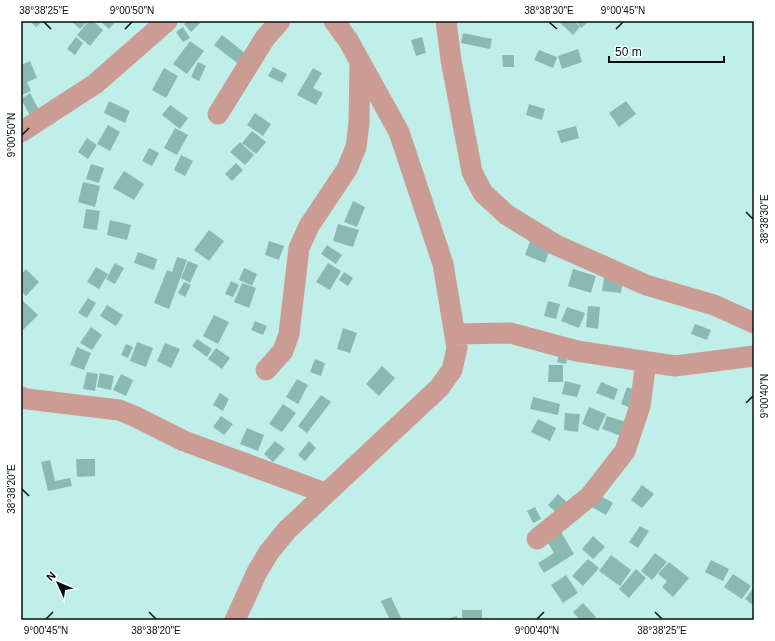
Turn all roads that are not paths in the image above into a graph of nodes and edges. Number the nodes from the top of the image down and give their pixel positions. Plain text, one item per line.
1 (167, 21) edge
2 (280, 21) edge
3 (334, 21) edge
4 (446, 21) edge
5 (360, 62) junction
6 (218, 114) dead end
7 (21, 132) edge
8 (754, 323) edge
9 (455, 334) junction
10 (754, 356) edge
11 (646, 362) junction
12 (266, 370) dead end
13 (21, 397) edge
14 (325, 493) junction
15 (537, 539) dead end
16 (235, 620) edge

1 - 7 street
2 - 6 street
3 - 5 street
4 - 8 street
5 - 9 street
5 - 12 street
9 - 11 street
9 - 14 street
10 - 11 street
11 - 15 street
13 - 14 street
14 - 16 street

